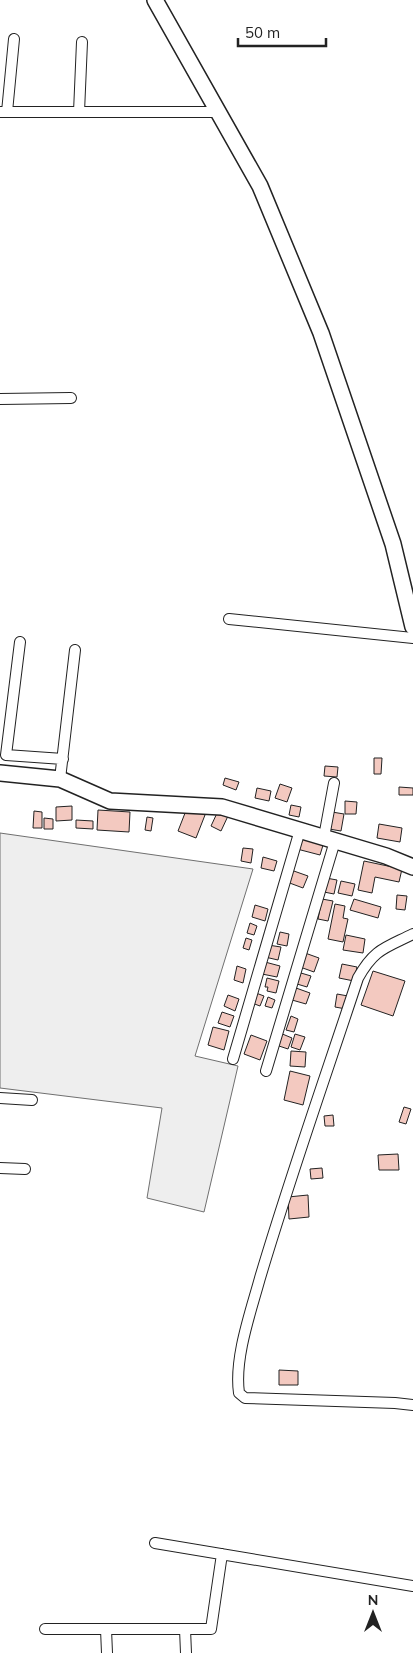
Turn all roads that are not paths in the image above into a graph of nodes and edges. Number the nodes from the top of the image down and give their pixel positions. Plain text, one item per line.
1 (155, 0) edge
2 (14, 39) dead end
3 (82, 42) dead end
4 (3, 112) edge
5 (79, 112) junction
6 (218, 112) junction
7 (71, 398) dead end
8 (0, 399) edge
9 (229, 618) dead end
10 (413, 627) edge
11 (413, 638) edge
12 (20, 642) dead end
13 (74, 650) dead end
14 (63, 759) junction
15 (0, 772) edge
16 (60, 778) junction
17 (334, 783) dead end
18 (300, 830) junction
19 (329, 839) junction
20 (413, 867) edge
21 (413, 934) edge
22 (232, 1059) dead end
23 (266, 1070) dead end
24 (0, 1098) edge
25 (32, 1100) dead end
26 (0, 1168) edge
27 (25, 1169) dead end
28 (413, 1405) edge
29 (155, 1542) dead end
30 (222, 1554) junction
31 (413, 1586) edge
32 (45, 1630) dead end
33 (106, 1630) junction
34 (185, 1630) junction
35 (107, 1653) edge
36 (186, 1653) edge

1 - 6 main road
2 - 4 street
3 - 5 street
4 - 5 street
5 - 6 street
6 - 10 main road
7 - 8 street
9 - 11 street
12 - 14 street
13 - 14 street
14 - 16 street
15 - 16 main road
16 - 18 main road
17 - 19 street
18 - 19 main road
18 - 22 street
19 - 20 main road
19 - 23 street
21 - 28 street
24 - 25 street
26 - 27 street
29 - 30 street
30 - 31 street
30 - 34 street
32 - 33 street
33 - 34 street
33 - 35 street
34 - 36 street

